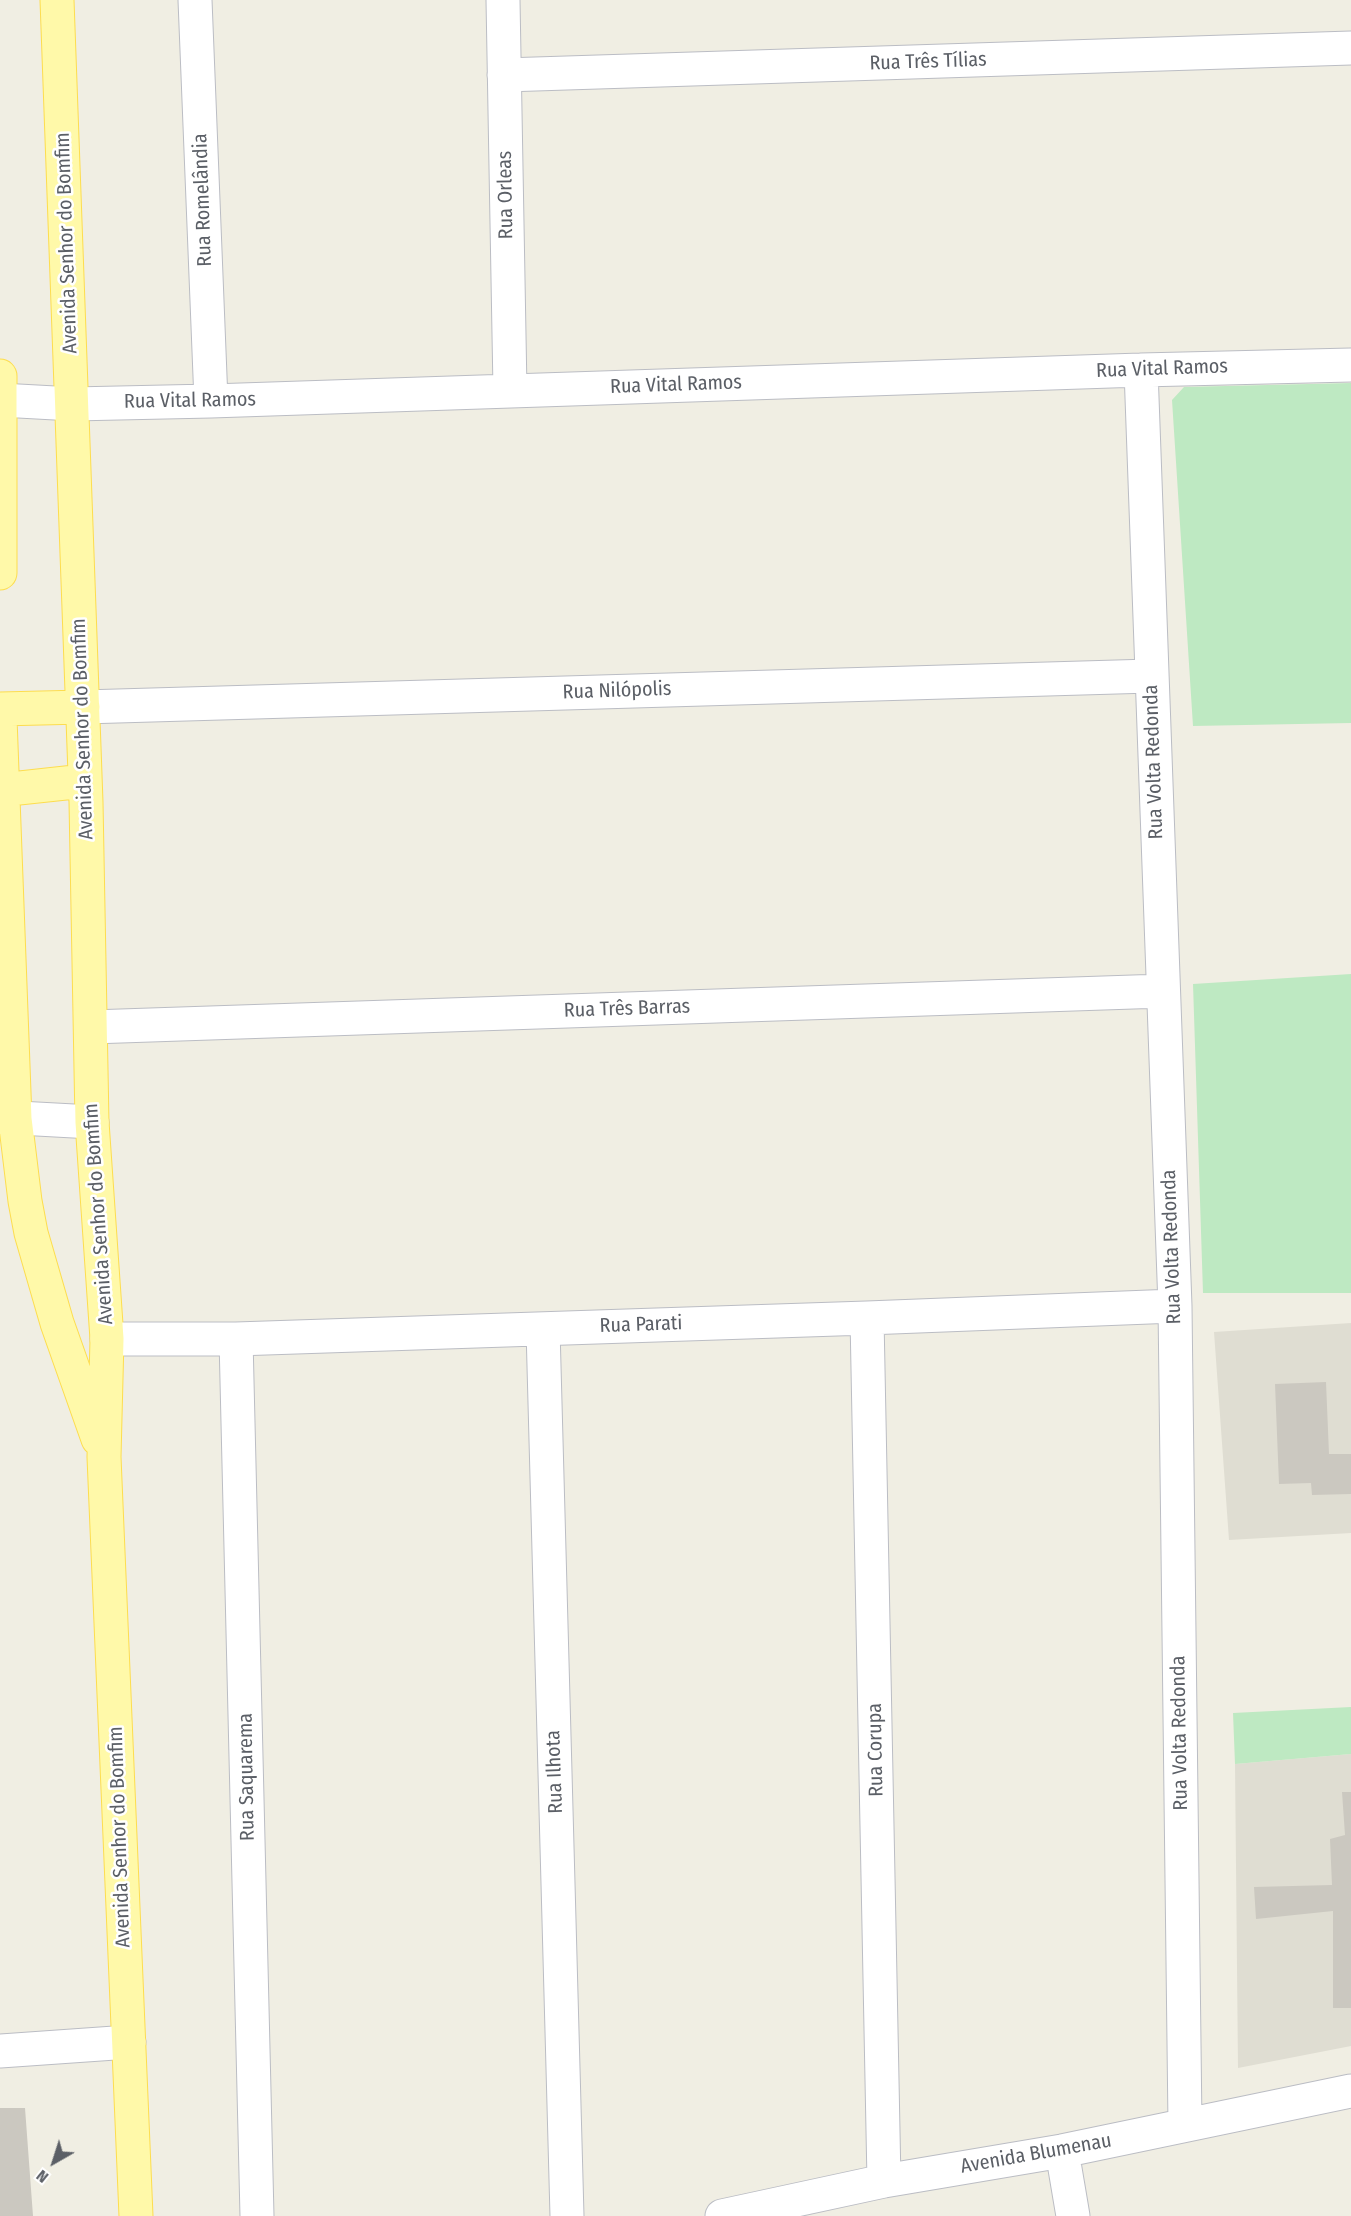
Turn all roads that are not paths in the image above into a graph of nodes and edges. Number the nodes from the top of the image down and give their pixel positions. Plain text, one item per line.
1 (57, 0) edge
2 (195, 0) edge
3 (503, 0) edge
4 (1351, 48) edge
5 (504, 75) junction
6 (1351, 365) edge
7 (1141, 370) junction
8 (510, 390) junction
9 (0, 392) edge
10 (212, 401) junction
11 (73, 404) junction
12 (0, 573) edge
13 (1151, 676) junction
14 (82, 707) junction
15 (0, 709) edge
16 (0, 718) edge
17 (84, 781) junction
18 (1, 790) edge
19 (1163, 991) junction
20 (91, 1027) junction
21 (7, 1118) edge
22 (92, 1122) junction
23 (1175, 1306) junction
24 (867, 1318) junction
25 (543, 1329) junction
26 (107, 1338) junction
27 (236, 1339) junction
28 (104, 1457) junction
29 (129, 2042) junction
30 (0, 2050) edge
31 (1351, 2091) edge
32 (1185, 2126) junction
33 (1062, 2151) junction
34 (884, 2181) junction
35 (136, 2216) edge
36 (257, 2216) edge
37 (567, 2216) edge
38 (722, 2216) edge
39 (1073, 2216) edge

1 - 11 main road, Avenida Senhor do Bomfim
2 - 10 street, Rua Romelândia
3 - 5 street, Rua Orleas
4 - 5 street, Rua Três Tílias
5 - 8 street, Rua Orleas
6 - 7 street, Rua Vital Ramos
7 - 8 street, Rua Vital Ramos
7 - 13 street, Rua Volta Redonda
8 - 10 street, Rua Vital Ramos
9 - 11 street, Rua Vital Ramos
9 - 12 main road
10 - 11 street, Rua Vital Ramos
11 - 14 main road, Avenida Senhor do Bomfim
13 - 14 street, Rua Nilópolis
13 - 19 street, Rua Volta Redonda
14 - 15 main road
14 - 17 main road, Avenida Senhor do Bomfim
16 - 18 main road, Avenida Senhor do Bomfim
17 - 18 main road
17 - 20 main road, Avenida Senhor do Bomfim
18 - 21 main road, Avenida Senhor do Bomfim
19 - 20 street, Rua Três Barras
19 - 23 street, Rua Volta Redonda
20 - 22 main road, Avenida Senhor do Bomfim
21 - 22 street
21 - 28 main road, Avenida Senhor do Bomfim
22 - 26 main road, Avenida Senhor do Bomfim
23 - 24 street, Rua Parati
23 - 32 street, Rua Volta Redonda
24 - 25 street, Rua Parati
24 - 34 street, Rua Corupa
25 - 27 street, Rua Parati
25 - 37 street, Rua Ilhota
26 - 27 street, Rua Parati
26 - 28 main road, Avenida Senhor do Bomfim
27 - 36 street, Rua Saquarema
28 - 29 main road, Avenida Senhor do Bomfim
29 - 30 street
29 - 35 main road, Avenida Senhor do Bomfim
31 - 32 street, Avenida Blumenau
32 - 33 street, Avenida Blumenau
33 - 34 street, Avenida Blumenau
33 - 39 street
34 - 38 street, Avenida Blumenau

